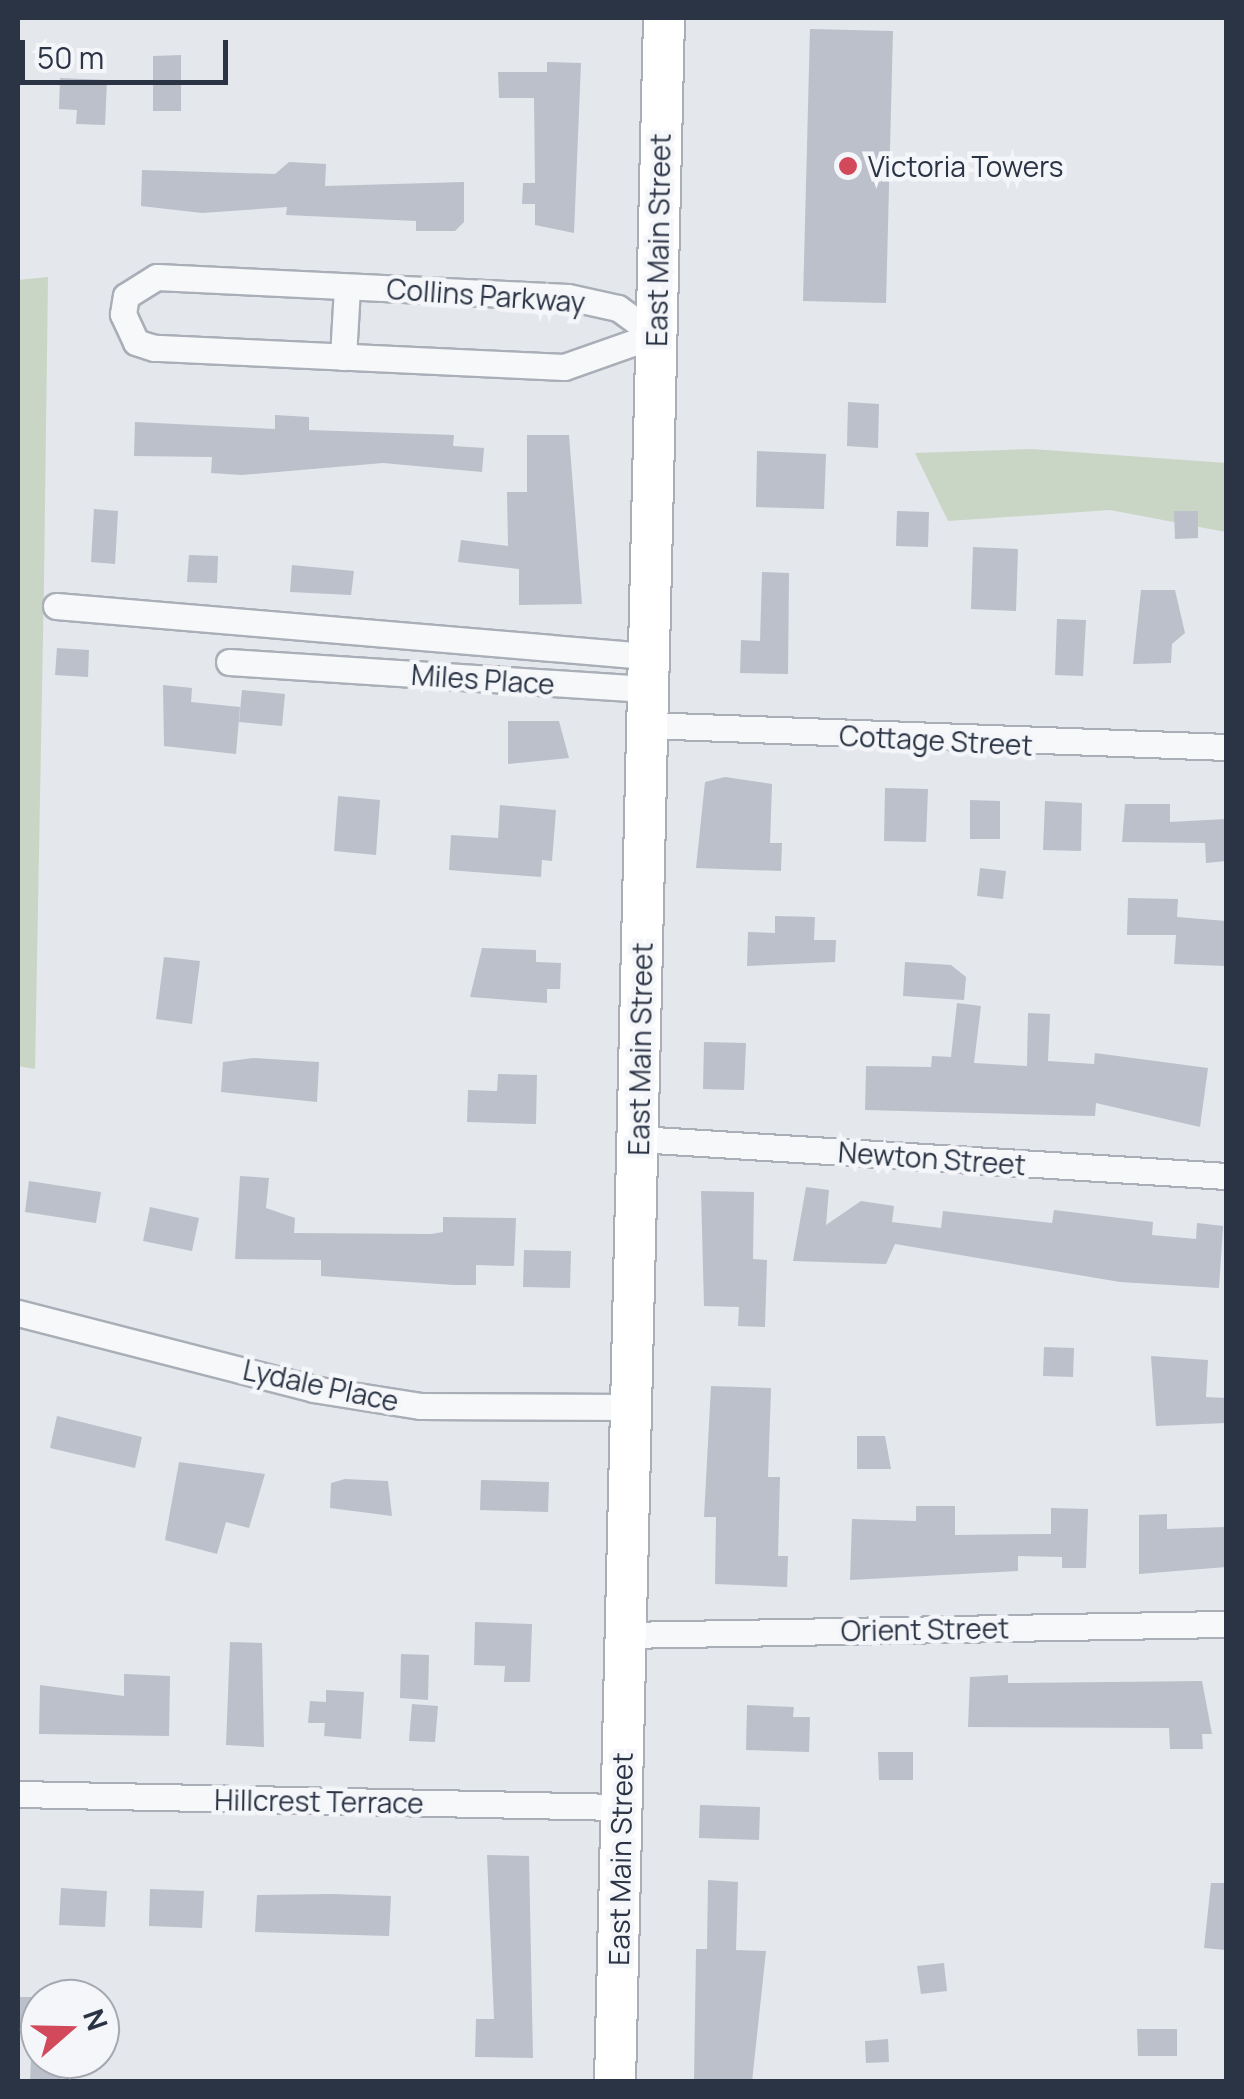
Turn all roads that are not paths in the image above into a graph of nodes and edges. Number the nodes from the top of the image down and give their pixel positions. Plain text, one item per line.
1 (664, 18) edge
2 (347, 286) junction
3 (656, 334) junction
4 (343, 356) junction
5 (56, 606) dead end
6 (320, 628) junction
7 (229, 662) dead end
8 (319, 668) junction
9 (646, 690) junction
10 (1226, 746) edge
11 (638, 1139) junction
12 (1226, 1176) edge
13 (18, 1313) edge
14 (630, 1407) junction
15 (1226, 1624) edge
16 (624, 1635) junction
17 (18, 1794) edge
18 (621, 1807) junction
19 (615, 2082) edge

1 - 3 main road, East Main Street
2 - 3 street, Collins Parkway
2 - 4 street, Collins Parkway
2 - 4 street, Collins Parkway
3 - 4 street, Collins Parkway
3 - 9 main road, East Main Street
5 - 6 street, Miles Place
6 - 8 street
6 - 9 street, Miles Place
7 - 8 street, Miles Place
8 - 9 street, Miles Place
9 - 10 street, Cottage Street
9 - 11 main road, East Main Street
11 - 12 street, Newton Street
11 - 14 main road, East Main Street
13 - 14 street, Lydale Place
14 - 16 main road, East Main Street
15 - 16 street, Orient Street
16 - 18 main road, East Main Street
17 - 18 street, Hillcrest Terrace
18 - 19 main road, East Main Street

